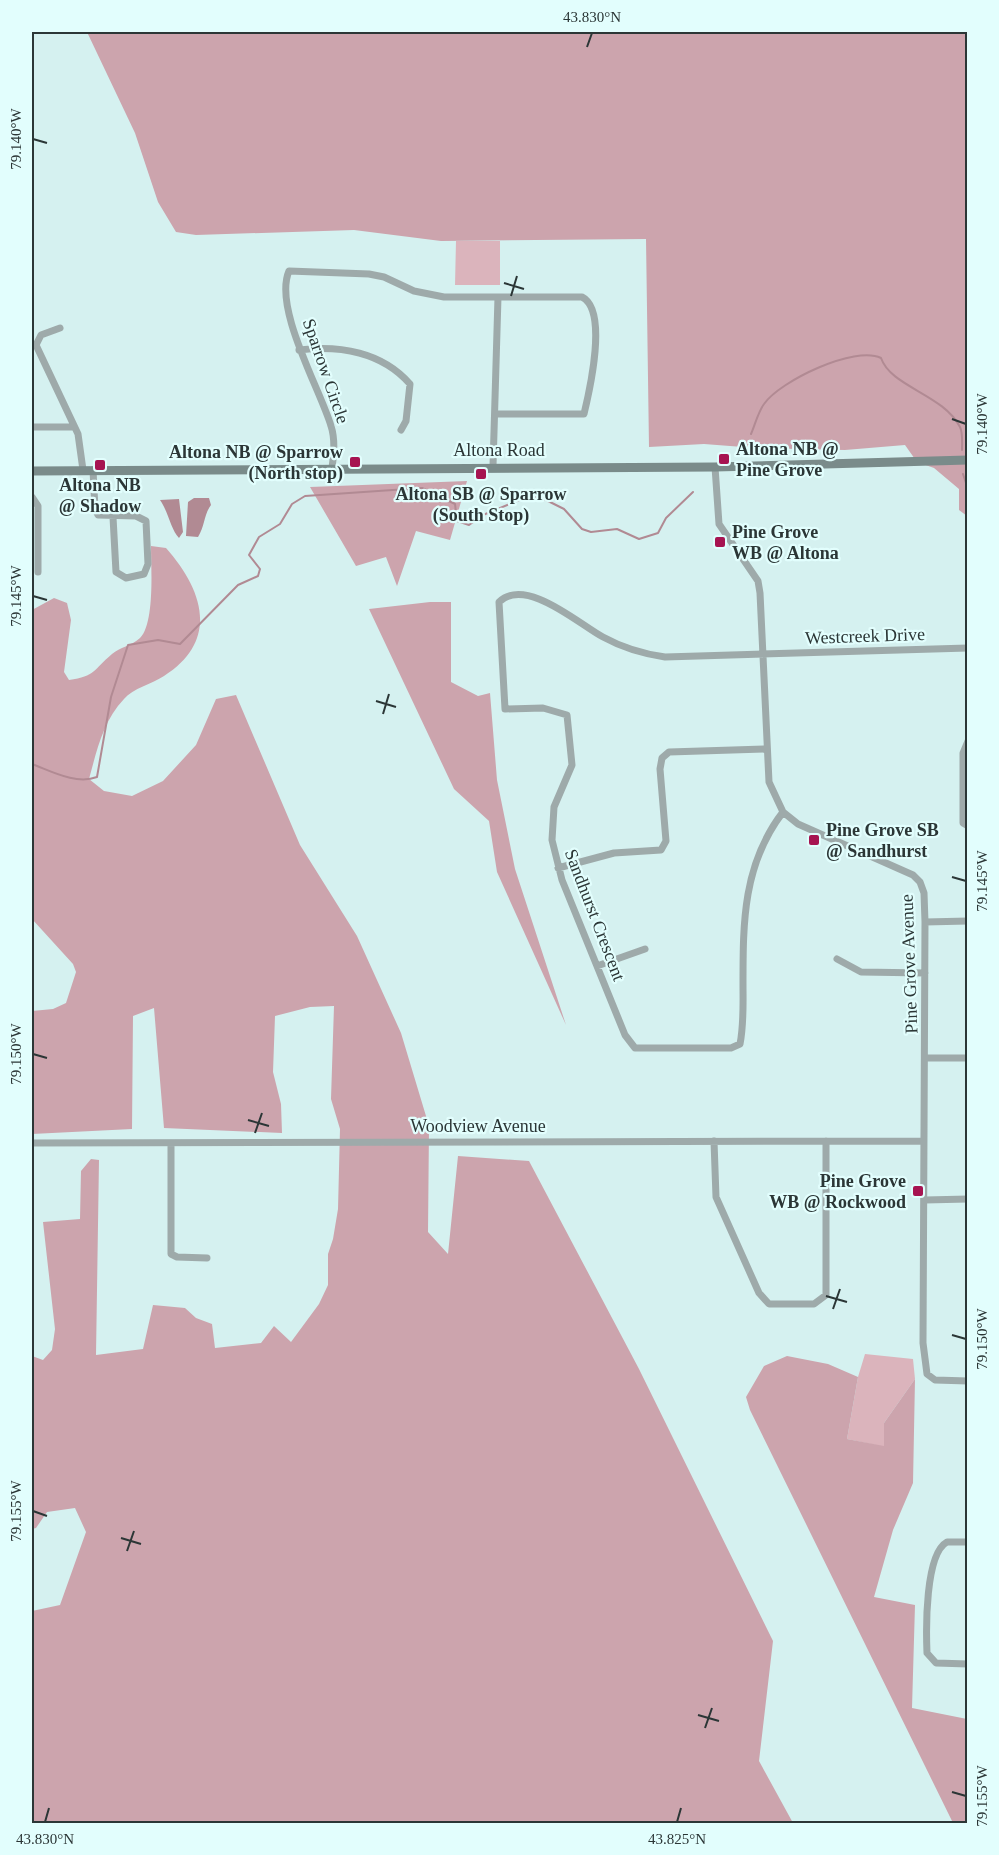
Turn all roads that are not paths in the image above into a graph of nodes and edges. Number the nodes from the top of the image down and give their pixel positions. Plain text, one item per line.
1 (498, 297) junction
2 (60, 328) dead end
3 (299, 350) junction
4 (495, 414) junction
5 (32, 427) edge
6 (73, 427) junction
7 (401, 430) dead end
8 (968, 460) edge
9 (493, 466) junction
10 (715, 467) junction
11 (332, 468) junction
12 (88, 470) junction
13 (32, 471) edge
14 (32, 497) edge
15 (113, 517) junction
16 (38, 572) dead end
17 (968, 648) edge
18 (763, 654) junction
19 (968, 741) edge
20 (766, 749) junction
21 (783, 812) junction
22 (968, 826) edge
23 (558, 868) junction
24 (968, 921) edge
25 (925, 922) junction
26 (645, 949) dead end
27 (837, 959) dead end
28 (597, 966) junction
29 (925, 973) junction
30 (926, 1058) junction
31 (968, 1058) edge
32 (714, 1141) junction
33 (826, 1141) junction
34 (924, 1141) junction
35 (32, 1143) edge
36 (171, 1143) junction
37 (968, 1199) edge
38 (925, 1200) junction
39 (207, 1258) dead end
40 (968, 1381) edge
41 (968, 1542) edge
42 (968, 1664) edge

1 - 3 street, Sparrow Circle
1 - 4 street
1 - 4 street
2 - 6 street
3 - 7 street
3 - 11 street, Sparrow Circle
4 - 9 street
5 - 6 street
6 - 12 street
8 - 10 main road, Altona Road
9 - 10 main road, Altona Road
9 - 11 main road, Altona Road
10 - 18 street
11 - 12 main road, Altona Road
12 - 13 main road, Altona Road
12 - 15 street
14 - 16 street
15 - 15 street
17 - 18 street, Westcreek Drive
18 - 20 street
18 - 23 street, Sandhurst Crescent
19 - 22 street
20 - 21 street
20 - 23 street
21 - 25 street, Pine Grove Avenue
21 - 28 street, Sandhurst Crescent
23 - 28 street, Sandhurst Crescent
24 - 25 street
25 - 29 street, Pine Grove Avenue
26 - 28 street
27 - 29 street
29 - 30 street, Pine Grove Avenue
30 - 31 street
30 - 34 street, Pine Grove Avenue
32 - 33 street, Woodview Avenue
32 - 33 street
32 - 36 street, Woodview Avenue
33 - 34 street, Woodview Avenue
34 - 38 street, Pine Grove Avenue
35 - 36 street, Woodview Avenue
36 - 39 street
37 - 38 street
38 - 40 street, Pine Grove Avenue
41 - 42 street

